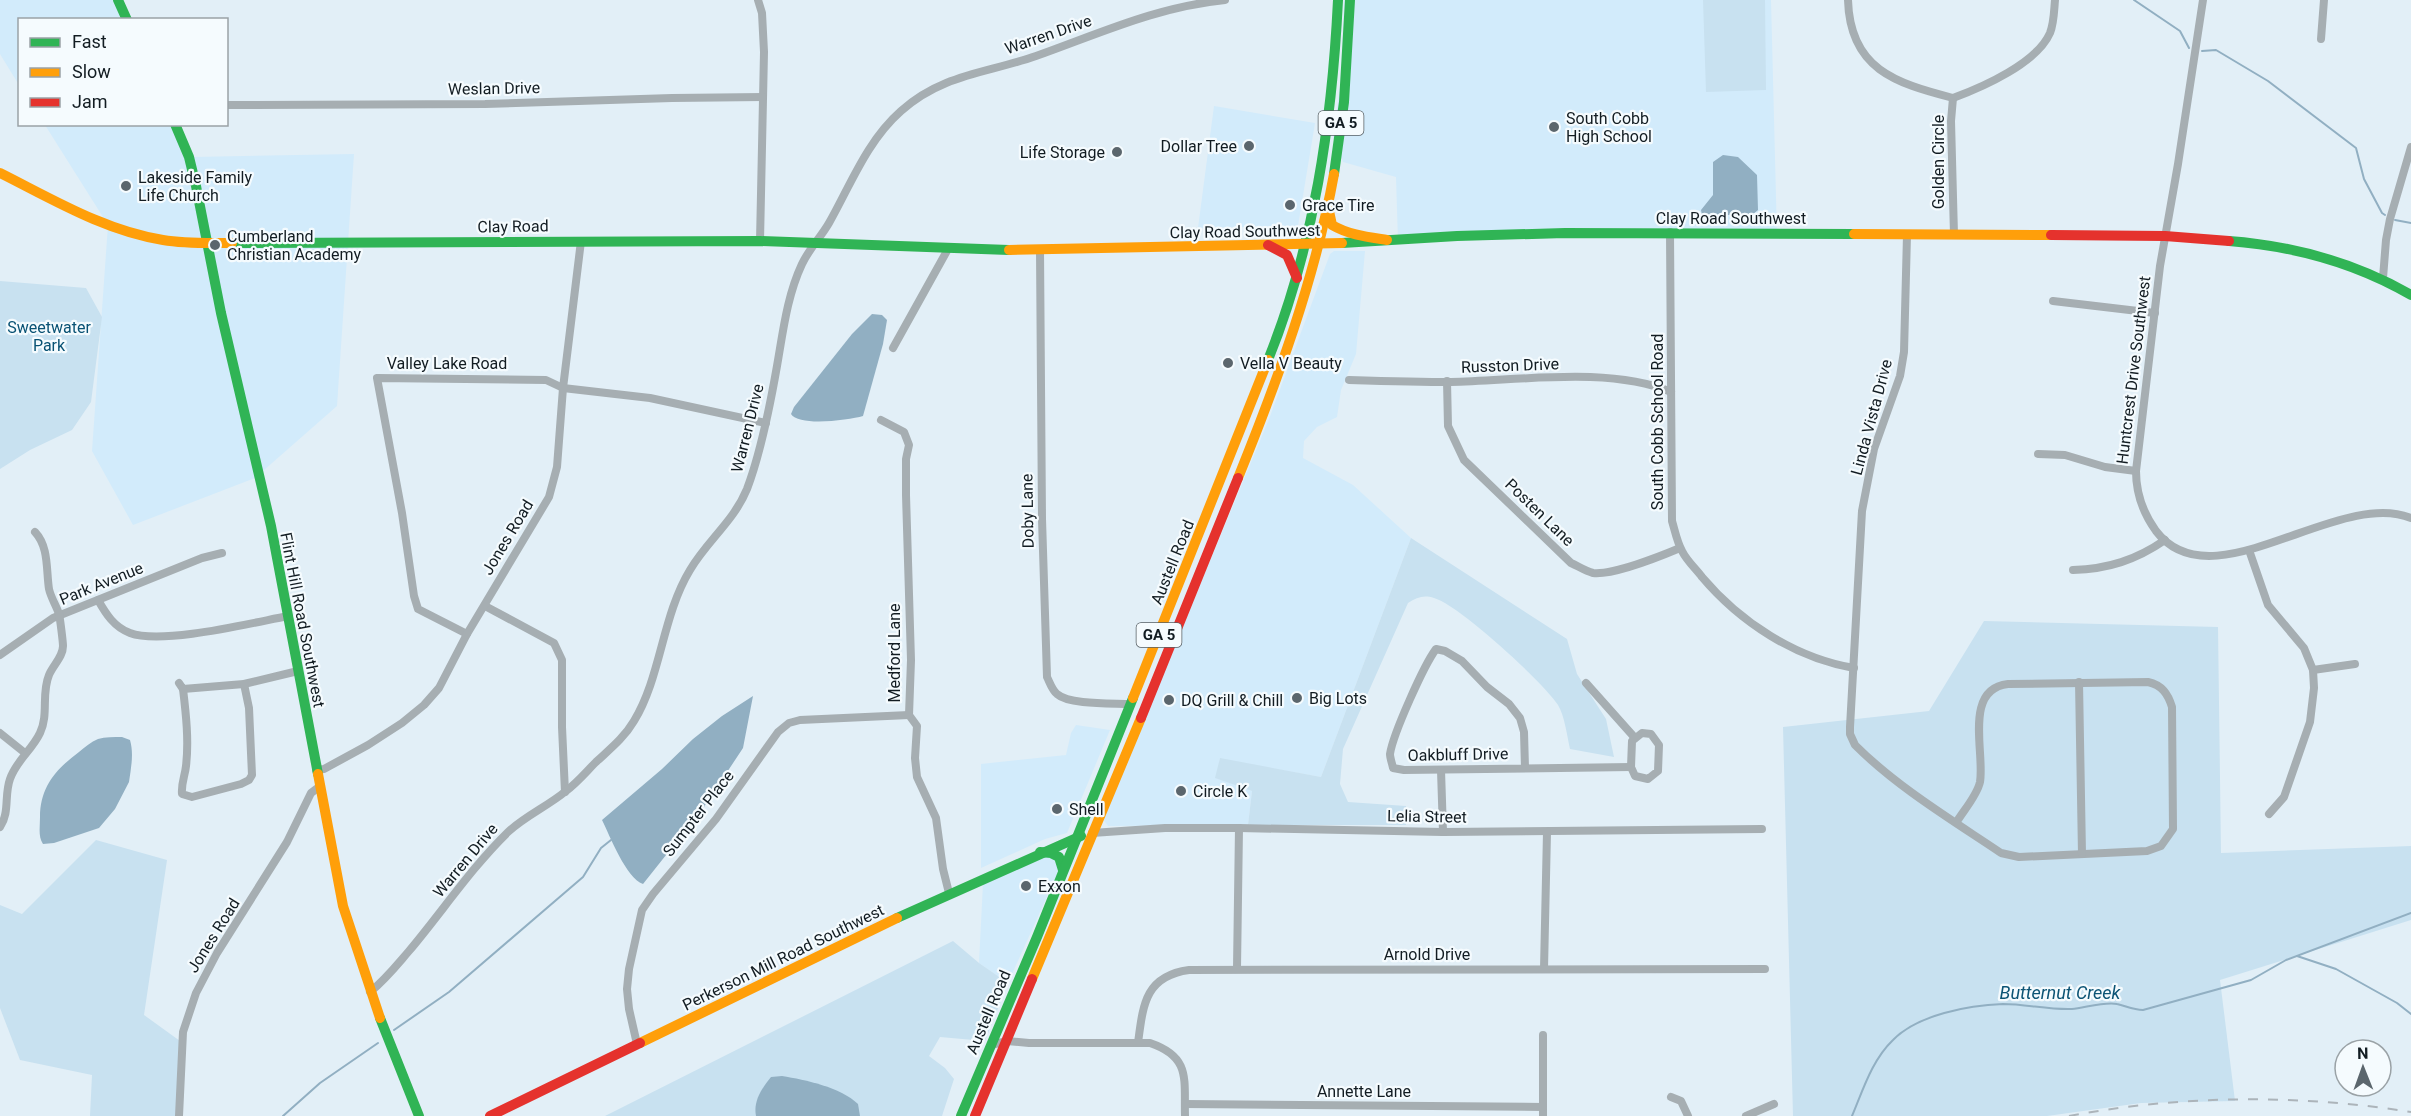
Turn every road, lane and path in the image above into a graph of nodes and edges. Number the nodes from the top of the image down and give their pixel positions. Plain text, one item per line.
1 (120, 0) edge
2 (758, 0) edge
3 (1225, 0) edge
4 (1338, 0) edge
5 (1350, 0) edge
6 (1848, 0) edge
7 (2055, 0) edge
8 (2202, 0) edge
9 (2324, 0) edge
10 (126, 18) edge
11 (2321, 39) dead end
12 (763, 97) junction
13 (1953, 98) junction
14 (228, 105) edge
15 (177, 126) edge
16 (2411, 147) edge
17 (0, 173) edge
18 (1328, 206) junction
19 (1670, 232) junction
20 (1907, 235) junction
21 (1954, 235) junction
22 (2165, 236) junction
23 (1387, 240) junction
24 (581, 241) junction
25 (760, 241) junction
26 (206, 242) junction
27 (1306, 244) junction
28 (1320, 244) junction
29 (815, 245) junction
30 (1268, 245) junction
31 (948, 249) junction
32 (1041, 250) junction
33 (2384, 278) junction
34 (1297, 279) junction
35 (2411, 295) edge
36 (2053, 301) dead end
37 (2155, 313) junction
38 (893, 348) dead end
39 (1349, 380) dead end
40 (1447, 381) junction
41 (563, 388) junction
42 (1671, 392) junction
43 (881, 420) dead end
44 (766, 423) junction
45 (2038, 454) dead end
46 (2136, 471) junction
47 (2411, 518) edge
48 (35, 532) dead end
49 (2165, 540) junction
50 (1680, 548) junction
51 (2248, 550) junction
52 (222, 553) dead end
53 (2073, 570) dead end
54 (98, 600) junction
55 (485, 606) junction
56 (59, 615) junction
57 (288, 616) junction
58 (466, 634) junction
59 (0, 655) edge
60 (2355, 664) dead end
61 (1854, 668) junction
62 (2313, 670) junction
63 (298, 671) junction
64 (2079, 682) junction
65 (1586, 683) dead end
66 (244, 684) junction
67 (1130, 704) junction
68 (909, 715) junction
69 (0, 733) edge
70 (1635, 738) junction
71 (25, 753) junction
72 (1631, 766) junction
73 (1525, 768) junction
74 (316, 770) junction
75 (1441, 770) junction
76 (319, 787) junction
77 (565, 792) junction
78 (2269, 814) dead end
79 (1956, 823) junction
80 (0, 827) edge
81 (1239, 828) junction
82 (1762, 829) dead end
83 (1443, 832) junction
84 (1546, 832) junction
85 (1092, 833) junction
86 (1076, 837) junction
87 (1040, 852) junction
88 (2082, 854) junction
89 (1063, 870) junction
90 (949, 893) junction
91 (1237, 968) junction
92 (1544, 969) junction
93 (1765, 969) dead end
94 (370, 992) junction
95 (1543, 1035) dead end
96 (1007, 1041) junction
97 (1137, 1043) junction
98 (637, 1044) junction
99 (991, 1045) junction
100 (1671, 1097) dead end
101 (1185, 1104) junction
102 (1774, 1104) dead end
103 (1543, 1112) edge
104 (179, 1116) edge
105 (419, 1116) edge
106 (490, 1116) edge
107 (961, 1116) edge
108 (975, 1116) edge
109 (1185, 1116) edge
110 (1688, 1116) edge
111 (1746, 1116) edge

1 - 10 street
2 - 12 street
3 - 29 street, Warren Drive
4 - 27 street, Austell Road / GA 5
5 - 18 street, Austell Road / GA 5
6 - 13 street
7 - 13 street, Golden Circle
8 - 22 street, Huntcrest Drive Southwest
9 - 11 street
12 - 14 street, Weslan Drive
12 - 25 street
13 - 21 street, Golden Circle
15 - 26 street, Flint Hill Road Southwest
16 - 33 street
17 - 26 street, Clay Road
18 - 23 street
18 - 28 street, Austell Road / GA 5
19 - 20 street, Clay Road Southwest
19 - 23 street, Clay Road Southwest
19 - 42 street, South Cobb School Road
20 - 21 street, Clay Road Southwest
20 - 61 street, Linda Vista Drive
21 - 22 street, Clay Road Southwest
22 - 33 street, Clay Road Southwest
22 - 37 street, Huntcrest Drive Southwest
23 - 28 street, Clay Road Southwest
24 - 25 street, Clay Road
24 - 26 street, Clay Road
24 - 41 street, Jones Road
25 - 29 street, Clay Road
26 - 57 street, Flint Hill Road Southwest
27 - 28 street, Clay Road Southwest
27 - 30 street, Clay Road Southwest
27 - 34 street, Austell Road / GA 5
28 - 85 street, Austell Road / GA 5
29 - 31 street, Clay Road
29 - 44 street, Warren Drive
30 - 32 street, Clay Road Southwest
30 - 34 street
31 - 32 street, Clay Road
31 - 38 street
32 - 67 street, Doby Lane
33 - 35 street, Clay Road Southwest
34 - 67 street, Austell Road / GA 5
36 - 37 street
37 - 46 street, Huntcrest Drive Southwest
39 - 40 street, Russton Drive
40 - 42 street, Russton Drive
40 - 50 street, Posten Lane
41 - 44 street, Valley Lake Road
41 - 55 street, Jones Road
41 - 58 street, Valley Lake Road
42 - 50 street, South Cobb School Road
43 - 68 street, Medford Lane
44 - 77 street, Warren Drive
45 - 46 street
46 - 49 street, Huntcrest Drive Southwest
47 - 51 street
48 - 56 street
49 - 51 street
49 - 53 street
50 - 61 street, South Cobb School Road
51 - 62 street
52 - 54 street, Park Avenue
54 - 56 street, Park Avenue
54 - 57 street
55 - 58 street, Jones Road
55 - 77 street
56 - 59 street, Park Avenue
56 - 71 street
57 - 63 street, Flint Hill Road Southwest
58 - 74 street, Jones Road
60 - 62 street
61 - 79 street, Linda Vista Drive
62 - 78 street
63 - 66 street
63 - 74 street, Flint Hill Road Southwest
64 - 79 street
64 - 88 street
64 - 88 street, Linda Vista Drive
65 - 70 street
66 - 66 street
67 - 86 street, Austell Road / GA 5
68 - 90 street, Medford Lane
68 - 98 street, Sumpter Place
69 - 71 street
70 - 72 street
70 - 72 street, Oakbluff Drive
71 - 80 street
72 - 73 street, Oakbluff Drive
73 - 75 street, Oakbluff Drive
73 - 75 street, Oakbluff Drive
74 - 76 street, Flint Hill Road Southwest
75 - 83 street
76 - 94 street, Flint Hill Road Southwest
76 - 104 street, Jones Road
77 - 94 street, Warren Drive
79 - 88 street, Linda Vista Drive
81 - 83 street, Lelia Street
81 - 85 street, Lelia Street
81 - 91 street
82 - 84 street, Lelia Street
83 - 84 street, Lelia Street
84 - 92 street
85 - 86 street, Perkerson Mill Road Southwest
85 - 96 street, Austell Road / GA 5
86 - 87 street, Perkerson Mill Road Southwest
86 - 89 street, Austell Road / GA 5
87 - 89 street
87 - 90 street, Perkerson Mill Road Southwest
89 - 99 street, Austell Road / GA 5
90 - 98 street, Perkerson Mill Road Southwest
91 - 92 street, Arnold Drive
91 - 97 street, Arnold Drive
92 - 93 street, Arnold Drive
94 - 105 street, Flint Hill Road Southwest
95 - 103 street
96 - 97 street
96 - 99 street
96 - 108 street, Austell Road / GA 5
97 - 101 street
98 - 106 street, Perkerson Mill Road Southwest
99 - 107 street, Austell Road / GA 5
100 - 110 street
101 - 103 street, Annette Lane
101 - 109 street
102 - 111 street

